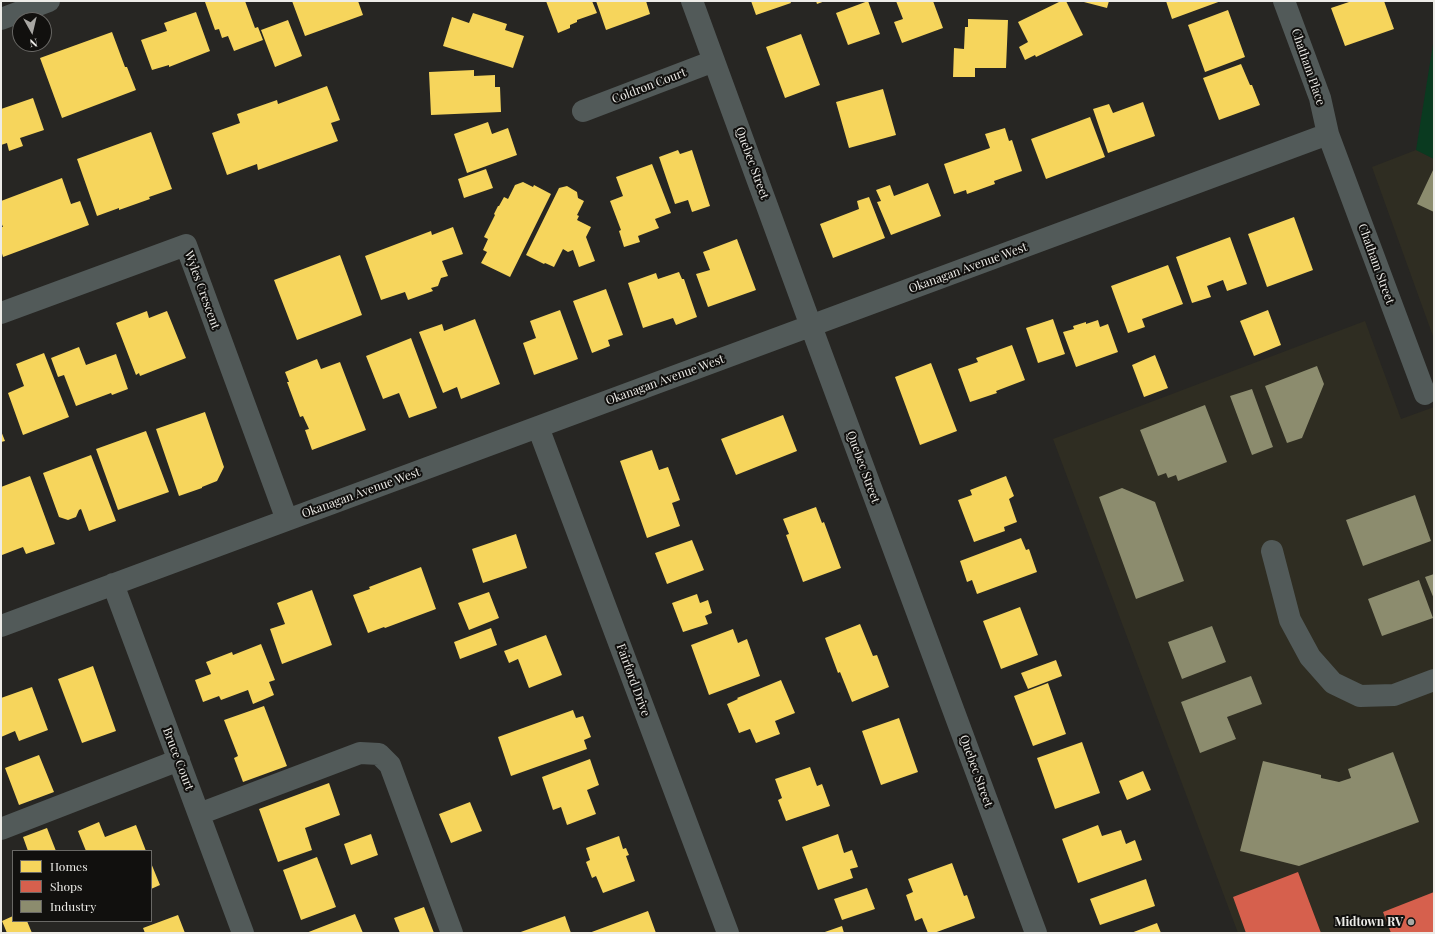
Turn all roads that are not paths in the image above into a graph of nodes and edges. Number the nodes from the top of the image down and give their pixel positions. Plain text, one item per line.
1 (49, 1) edge
2 (692, 1) edge
3 (1284, 1) edge
4 (1, 19) edge
5 (714, 61) junction
6 (583, 111) dead end
7 (1328, 134) junction
8 (1, 314) edge
9 (811, 326) junction
10 (1425, 394) dead end
11 (538, 427) junction
12 (286, 520) junction
13 (1272, 551) dead end
14 (113, 584) junction
15 (1, 626) edge
16 (1434, 680) edge
17 (179, 760) junction
18 (199, 814) junction
19 (1, 829) edge
20 (243, 933) edge
21 (452, 933) edge
22 (728, 933) edge
23 (1036, 933) edge

1 - 4 street
2 - 5 street, Quebec Street
3 - 7 street, Chatham Place
5 - 6 street, Coldron Court
5 - 9 street, Quebec Street
7 - 9 street, Okanagan Avenue West
7 - 10 street, Chatham Street
8 - 12 street, Wyles Crescent
9 - 11 street, Okanagan Avenue West
9 - 23 street, Quebec Street
11 - 12 street, Okanagan Avenue West
11 - 22 street, Fairford Drive
12 - 14 street, Okanagan Avenue West
13 - 16 street
14 - 15 street, Okanagan Avenue West
14 - 17 street, Bruce Court
17 - 18 street, Bruce Court
17 - 19 street
18 - 20 street, Bruce Court
18 - 21 street

